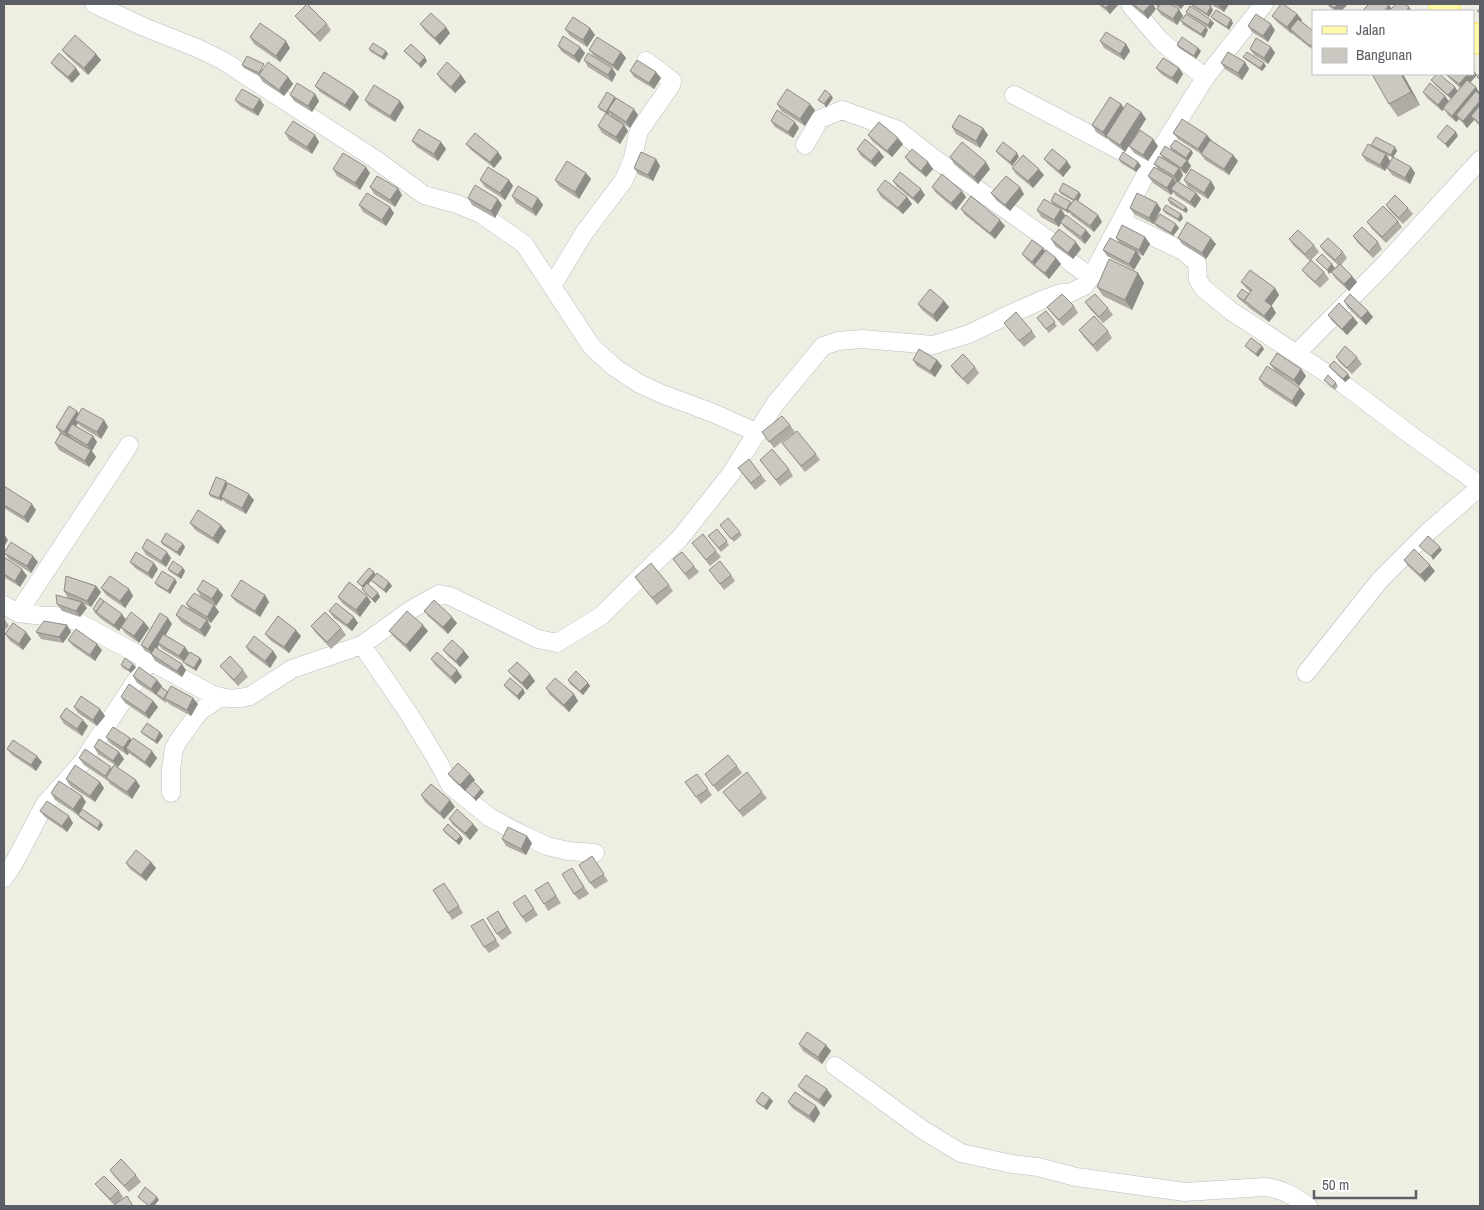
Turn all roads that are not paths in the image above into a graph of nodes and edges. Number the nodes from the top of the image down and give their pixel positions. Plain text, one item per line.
1 (94, 4) edge
2 (1264, 4) edge
3 (1131, 6) edge
4 (646, 61) dead end
5 (1205, 78) junction
6 (1014, 95) dead end
7 (805, 145) dead end
8 (1480, 160) edge
9 (1150, 166) junction
10 (1121, 221) junction
11 (1091, 277) junction
12 (552, 286) junction
13 (1297, 353) junction
14 (758, 433) junction
15 (129, 444) dead end
16 (1480, 486) edge
17 (11, 609) edge
18 (362, 645) junction
19 (149, 660) junction
20 (1306, 673) dead end
21 (221, 697) junction
22 (171, 793) dead end
23 (595, 853) dead end
24 (4, 878) edge
25 (835, 1066) dead end
26 (1308, 1206) edge

1 - 12 street
2 - 5 street
3 - 5 street
4 - 12 street
5 - 9 street
6 - 9 street
7 - 11 street
8 - 13 street
9 - 10 street
10 - 11 street
10 - 13 street
11 - 14 street
12 - 14 street
13 - 16 street
14 - 18 street
15 - 17 street
16 - 20 street
17 - 19 street
18 - 21 street
18 - 23 street
19 - 21 street
19 - 24 street
21 - 22 street
25 - 26 street

